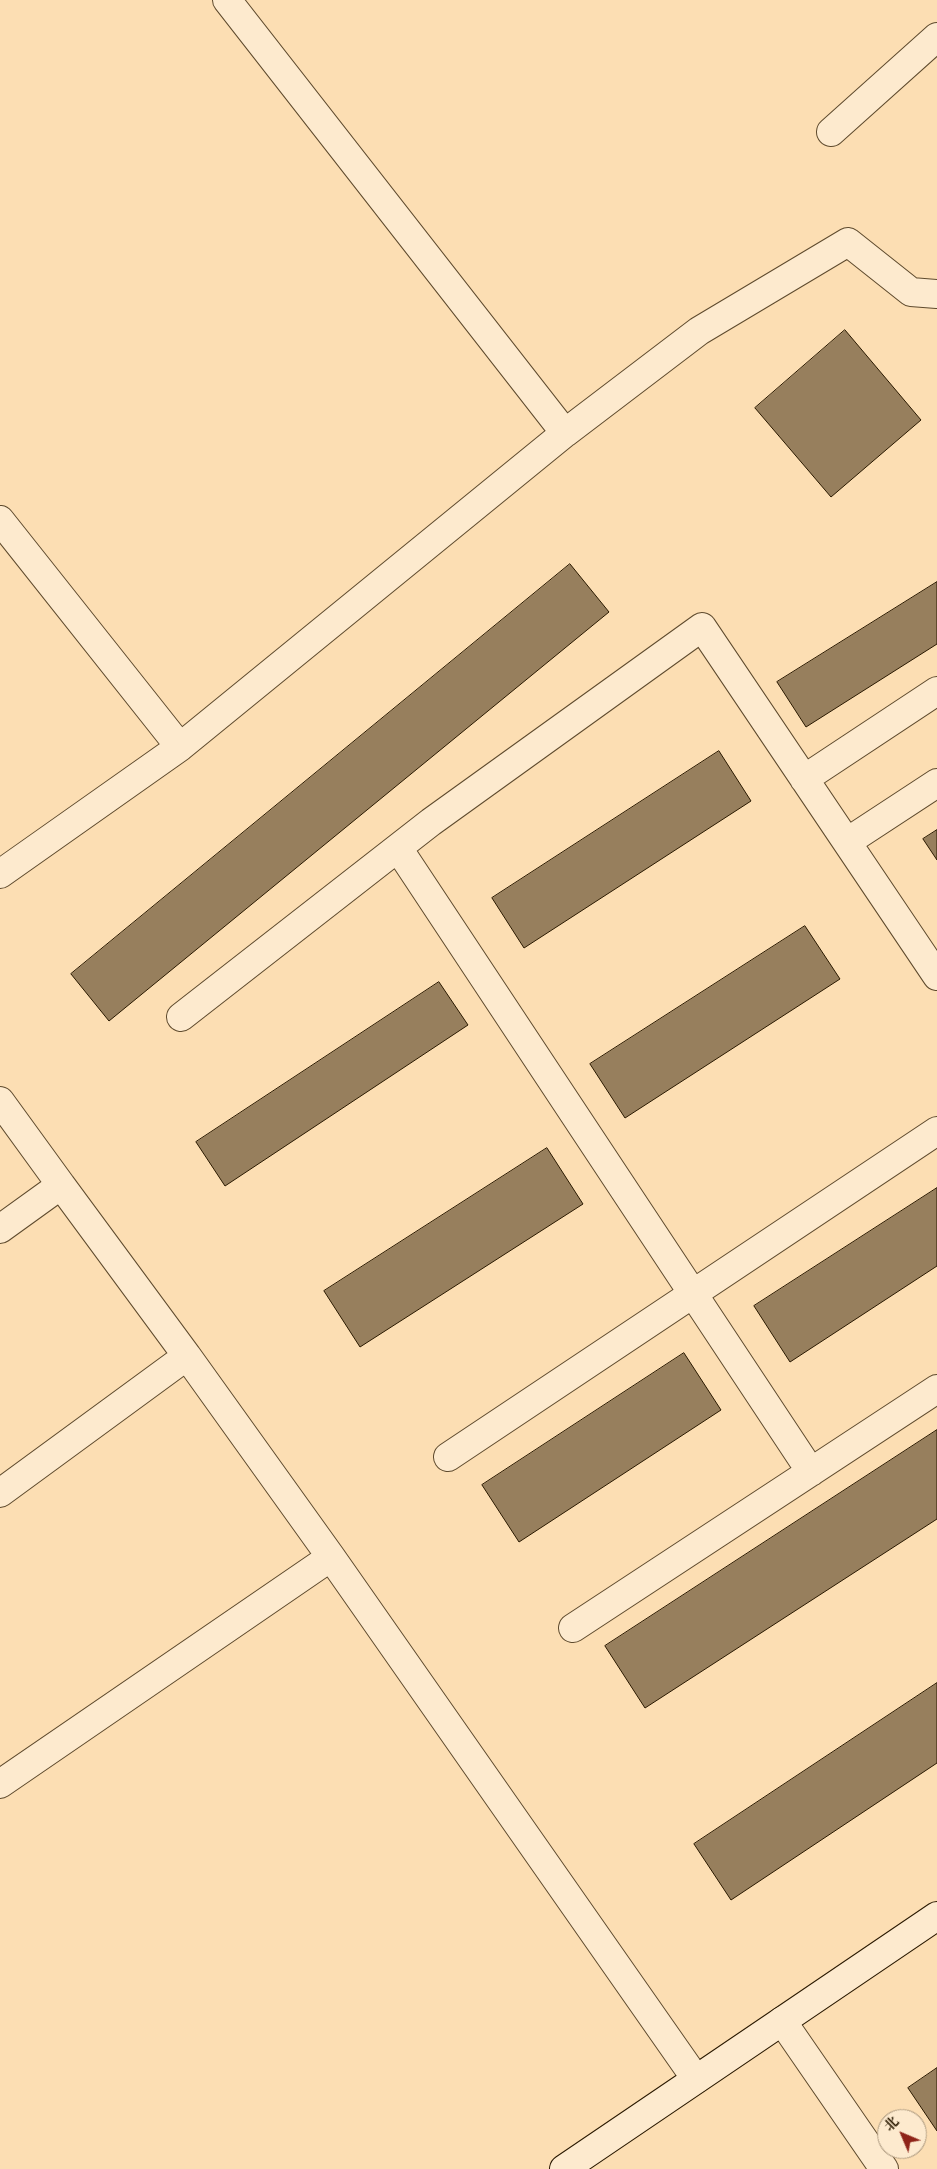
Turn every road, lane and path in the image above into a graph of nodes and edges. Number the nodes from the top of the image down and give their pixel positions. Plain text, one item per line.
1 (227, 0) edge
2 (937, 37) edge
3 (831, 132) dead end
4 (937, 294) edge
5 (565, 433) junction
6 (0, 520) edge
7 (937, 691) edge
8 (180, 747) junction
9 (804, 779) junction
10 (937, 783) edge
11 (847, 842) junction
12 (398, 848) junction
13 (0, 874) edge
14 (937, 976) edge
15 (181, 1017) dead end
16 (0, 1100) edge
17 (937, 1131) edge
18 (61, 1184) junction
19 (0, 1229) edge
20 (694, 1294) junction
21 (187, 1356) junction
22 (937, 1389) edge
23 (448, 1458) dead end
24 (811, 1472) junction
25 (0, 1493) edge
26 (331, 1557) junction
27 (573, 1628) dead end
28 (0, 1784) edge
29 (937, 1916) edge
30 (782, 2021) junction
31 (696, 2079) junction
32 (564, 2169) edge
33 (884, 2169) edge

1 - 5 street
2 - 3 street
4 - 5 street
5 - 8 street
6 - 8 street
7 - 9 street
8 - 13 street
9 - 11 street
9 - 12 street
10 - 11 street
11 - 14 street
12 - 15 street
12 - 20 street
16 - 18 street
17 - 20 street
18 - 19 street
18 - 21 street
20 - 23 street
20 - 24 street
21 - 25 street
21 - 26 street
22 - 24 street
24 - 27 street
26 - 28 street
26 - 31 street
29 - 30 street
30 - 31 street
30 - 33 street
31 - 32 street

